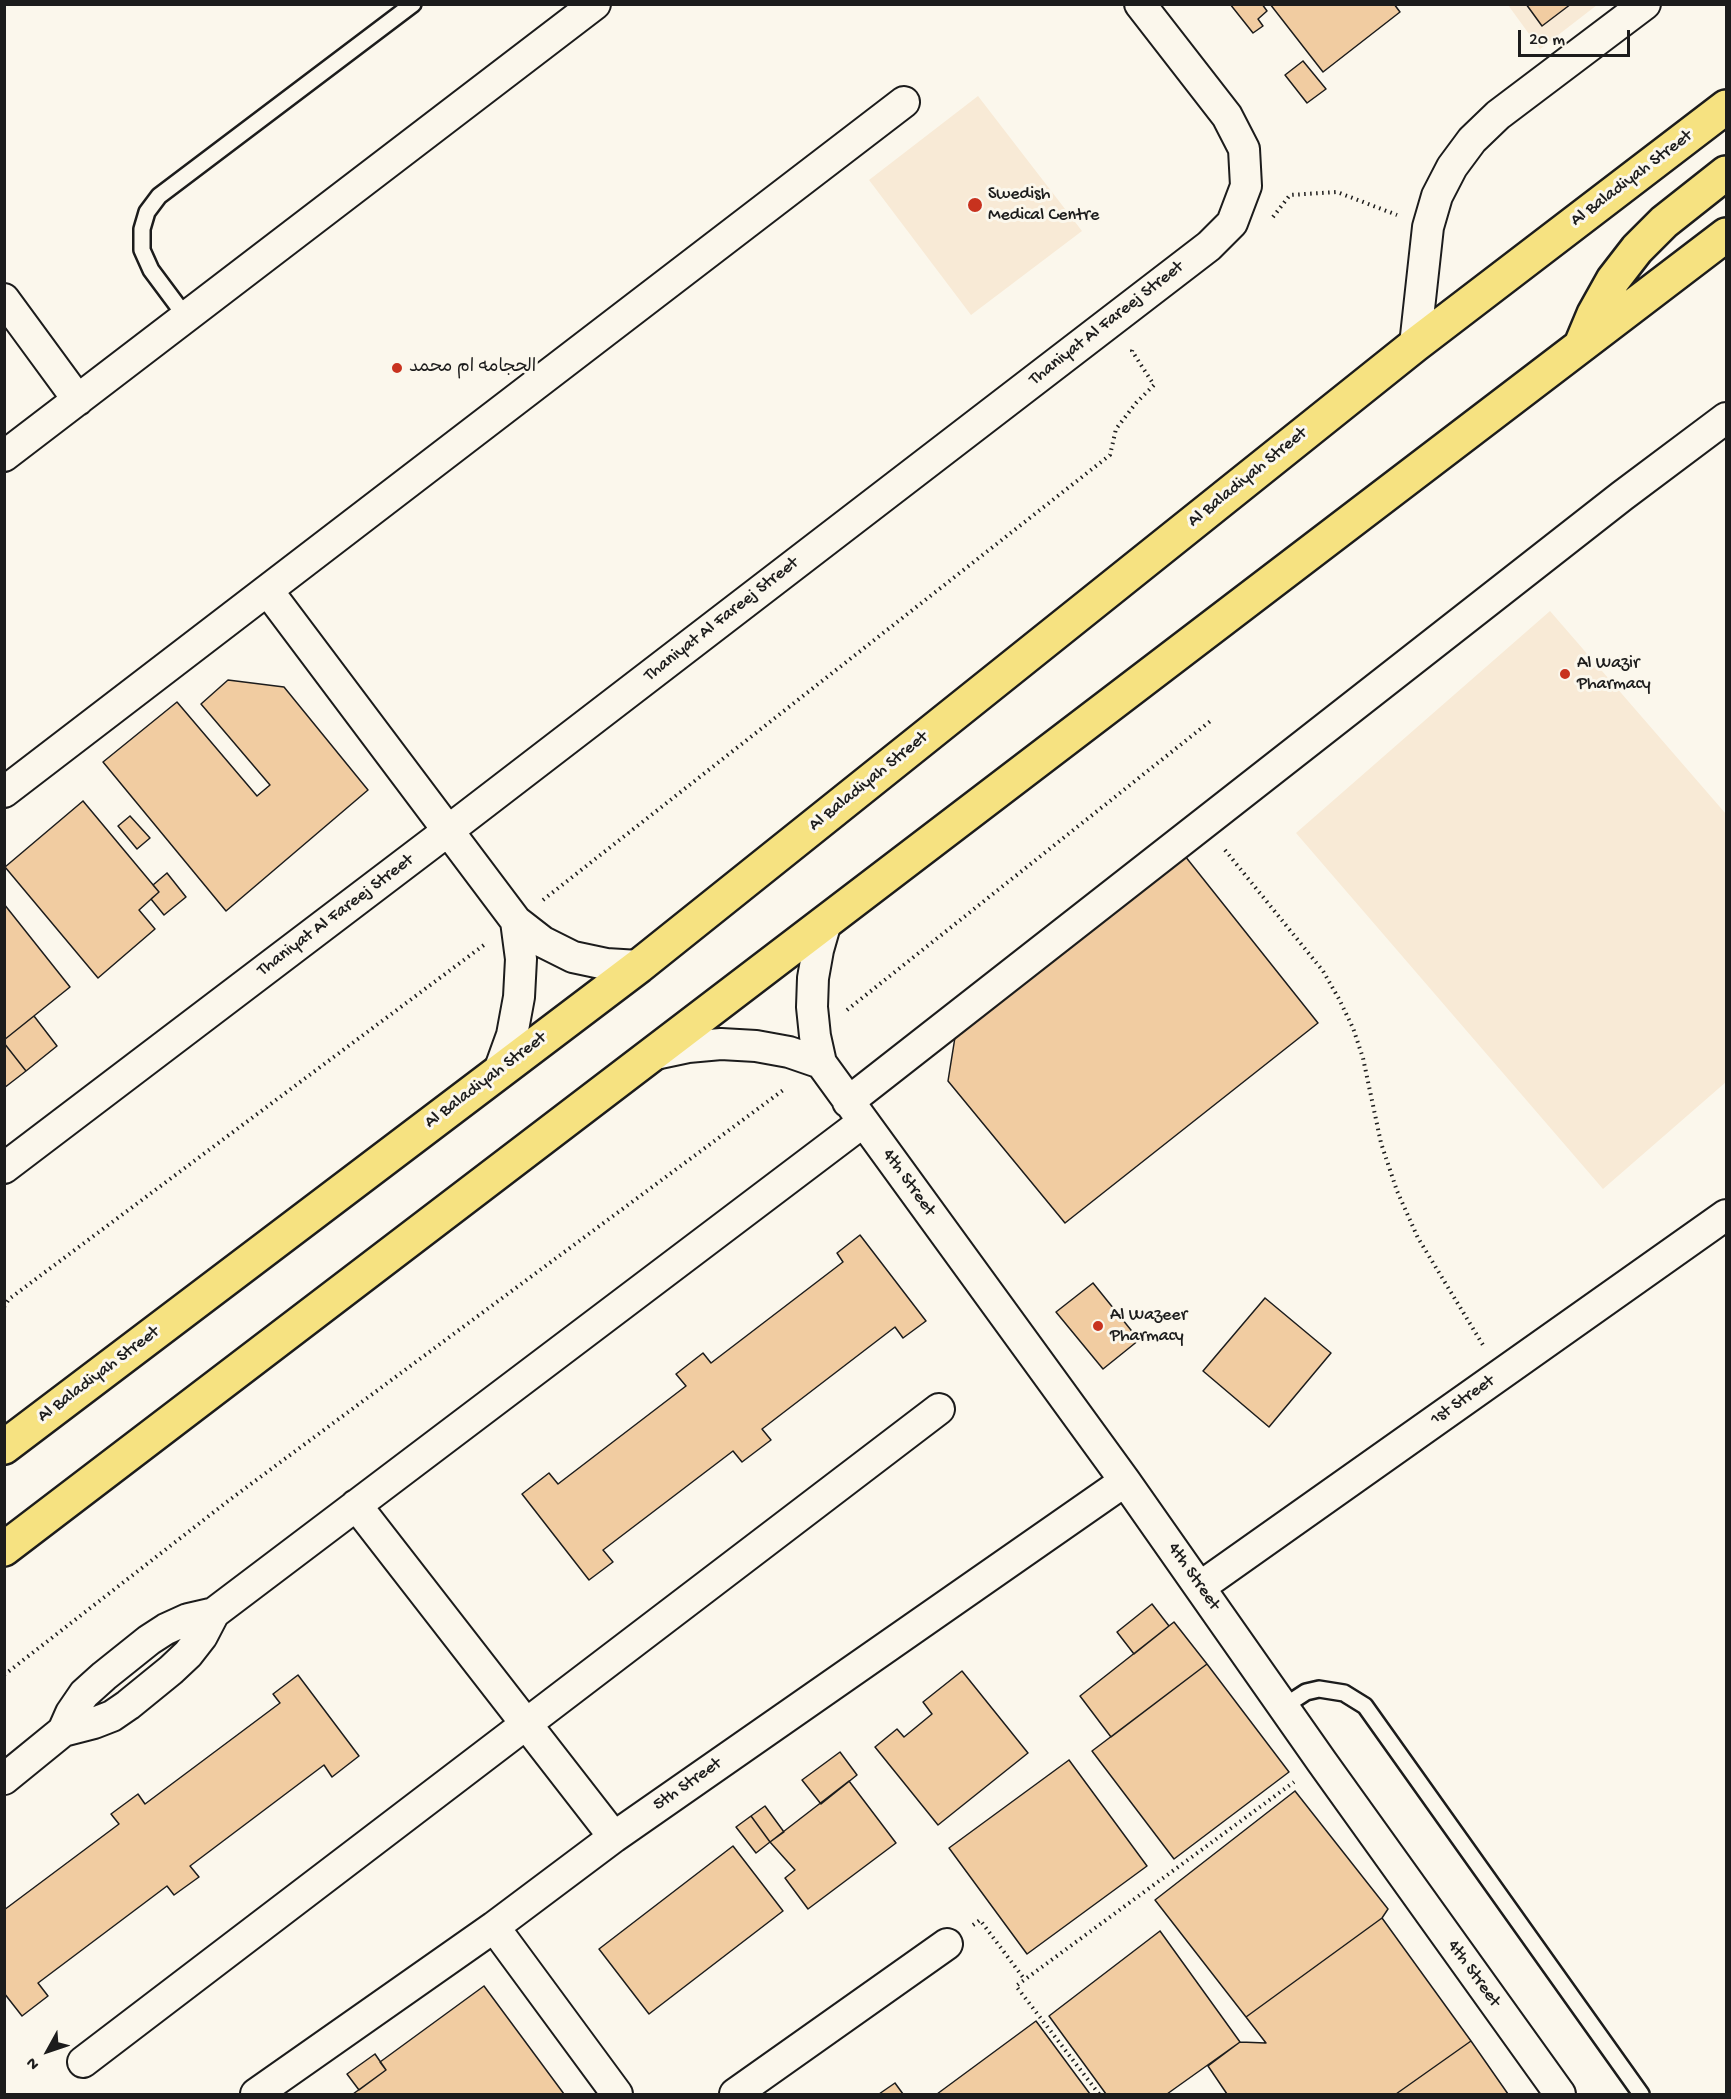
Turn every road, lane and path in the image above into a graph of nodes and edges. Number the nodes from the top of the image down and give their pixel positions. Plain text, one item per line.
1 (413, 4) edge
2 (595, 4) edge
3 (1140, 4) edge
4 (1645, 4) edge
5 (904, 102) dead end
6 (1726, 107) edge
7 (1726, 173) edge
8 (1269, 223) dead end
9 (1428, 227) junction
10 (1726, 235) edge
11 (1726, 256) edge
12 (1693, 262) junction
13 (4, 298) edge
14 (186, 317) junction
15 (1134, 344) dead end
16 (1415, 345) junction
17 (1579, 349) junction
18 (78, 400) junction
19 (1726, 418) edge
20 (4, 456) edge
21 (268, 591) junction
22 (1213, 719) dead end
23 (4, 792) edge
24 (1204, 824) junction
25 (449, 830) junction
26 (516, 921) junction
27 (826, 922) junction
28 (639, 966) junction
29 (818, 1049) junction
30 (655, 1054) junction
31 (499, 1071) junction
32 (856, 1112) junction
33 (4, 1167) edge
34 (1726, 1215) edge
35 (4, 1306) edge
36 (1501, 1374) junction
37 (939, 1409) dead end
38 (4, 1447) edge
39 (1125, 1480) junction
40 (356, 1505) junction
41 (4, 1549) edge
42 (1200, 1587) junction
43 (4, 1675) edge
44 (1283, 1707) junction
45 (526, 1725) junction
46 (1322, 1762) junction
47 (4, 1779) edge
48 (614, 1837) junction
49 (494, 1927) junction
50 (947, 1944) joint
51 (1025, 1980) junction
52 (83, 2062) dead end
53 (256, 2094) edge
54 (617, 2094) edge
55 (735, 2094) edge
56 (1099, 2094) edge
57 (1560, 2094) edge
58 (1641, 2094) edge

1 - 14 lane
2 - 14 street
3 - 25 street, Thaniyat Al Fareej Street
4 - 9 street
5 - 21 street
6 - 16 main road, Al Baladiyah Street
7 - 17 main road
8 - 9 path
9 - 16 street
10 - 12 main road
11 - 12 main road
12 - 17 main road
13 - 18 street
14 - 18 street
15 - 26 path
16 - 28 main road, Al Baladiyah Street
17 - 27 main road
18 - 20 street
19 - 24 street
21 - 23 street
21 - 25 street
22 - 29 path
24 - 32 street
24 - 36 path
25 - 26 street
25 - 33 street, Thaniyat Al Fareej Street
26 - 28 street
26 - 31 street
26 - 35 path
27 - 29 street, 4th Street
27 - 30 main road
28 - 31 main road, Al Baladiyah Street
29 - 30 street
29 - 32 street, 4th Street
29 - 43 path
30 - 41 main road
31 - 38 main road, Al Baladiyah Street
32 - 39 street, 4th Street
32 - 40 street
34 - 36 street, 1st Street
36 - 42 street, 1st Street
37 - 45 street
39 - 42 street, 4th Street
39 - 48 street, 5th Street
40 - 45 street
40 - 47 street
42 - 44 street, 4th Street
44 - 46 street, 4th Street
44 - 58 lane
45 - 48 street
45 - 52 street
46 - 51 path
46 - 57 street, 4th Street
48 - 49 street, 5th Street
49 - 53 street, 5th Street
49 - 54 street
50 - 51 path
50 - 55 street
51 - 56 path

